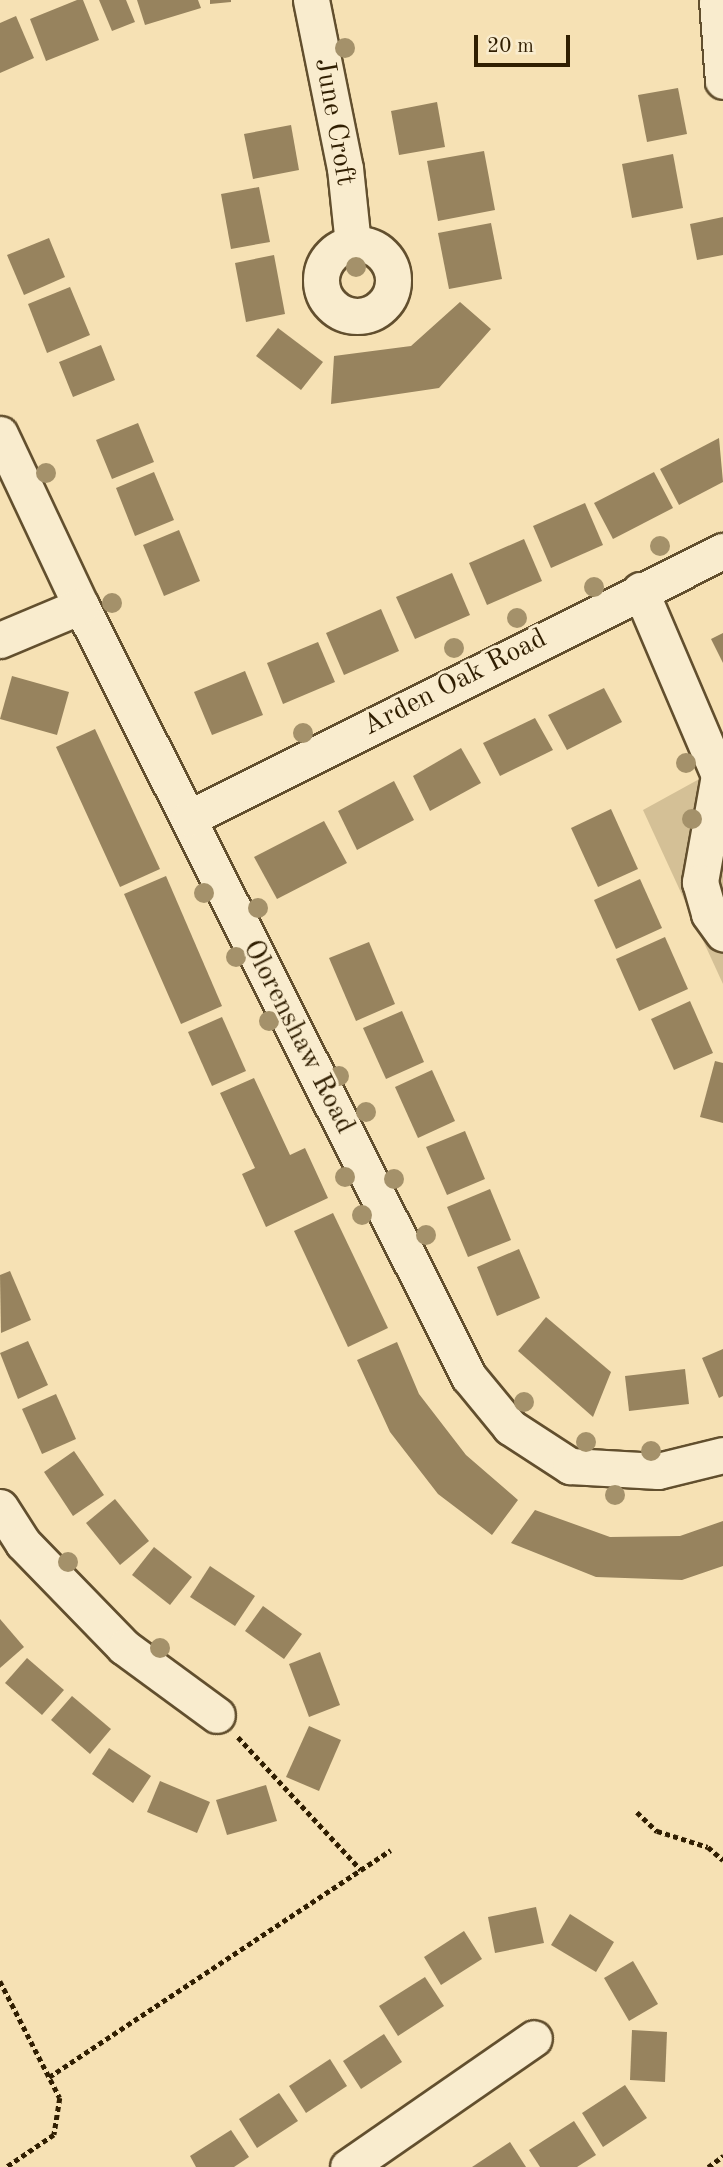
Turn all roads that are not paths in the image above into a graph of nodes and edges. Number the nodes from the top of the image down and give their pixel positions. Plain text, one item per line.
1 (311, 0) edge
2 (717, 0) edge
3 (723, 74) edge
4 (723, 82) edge
5 (353, 244) dead end
6 (0, 434) edge
7 (723, 551) edge
8 (640, 590) junction
9 (81, 606) junction
10 (0, 640) edge
11 (721, 776) edge
12 (188, 818) junction
13 (723, 933) edge
14 (723, 1455) edge
15 (0, 1507) edge
16 (217, 1715) road end
17 (534, 2038) dead end
18 (348, 2167) edge

1 - 5 street, June Croft
2 - 3 street
3 - 4 street
6 - 9 street, Olorenshaw Road
7 - 8 street, Arden Oak Road
8 - 11 street
8 - 12 street, Arden Oak Road
9 - 10 street
9 - 12 street, Olorenshaw Road
11 - 13 street
12 - 14 street, Olorenshaw Road
15 - 16 street
17 - 18 street

